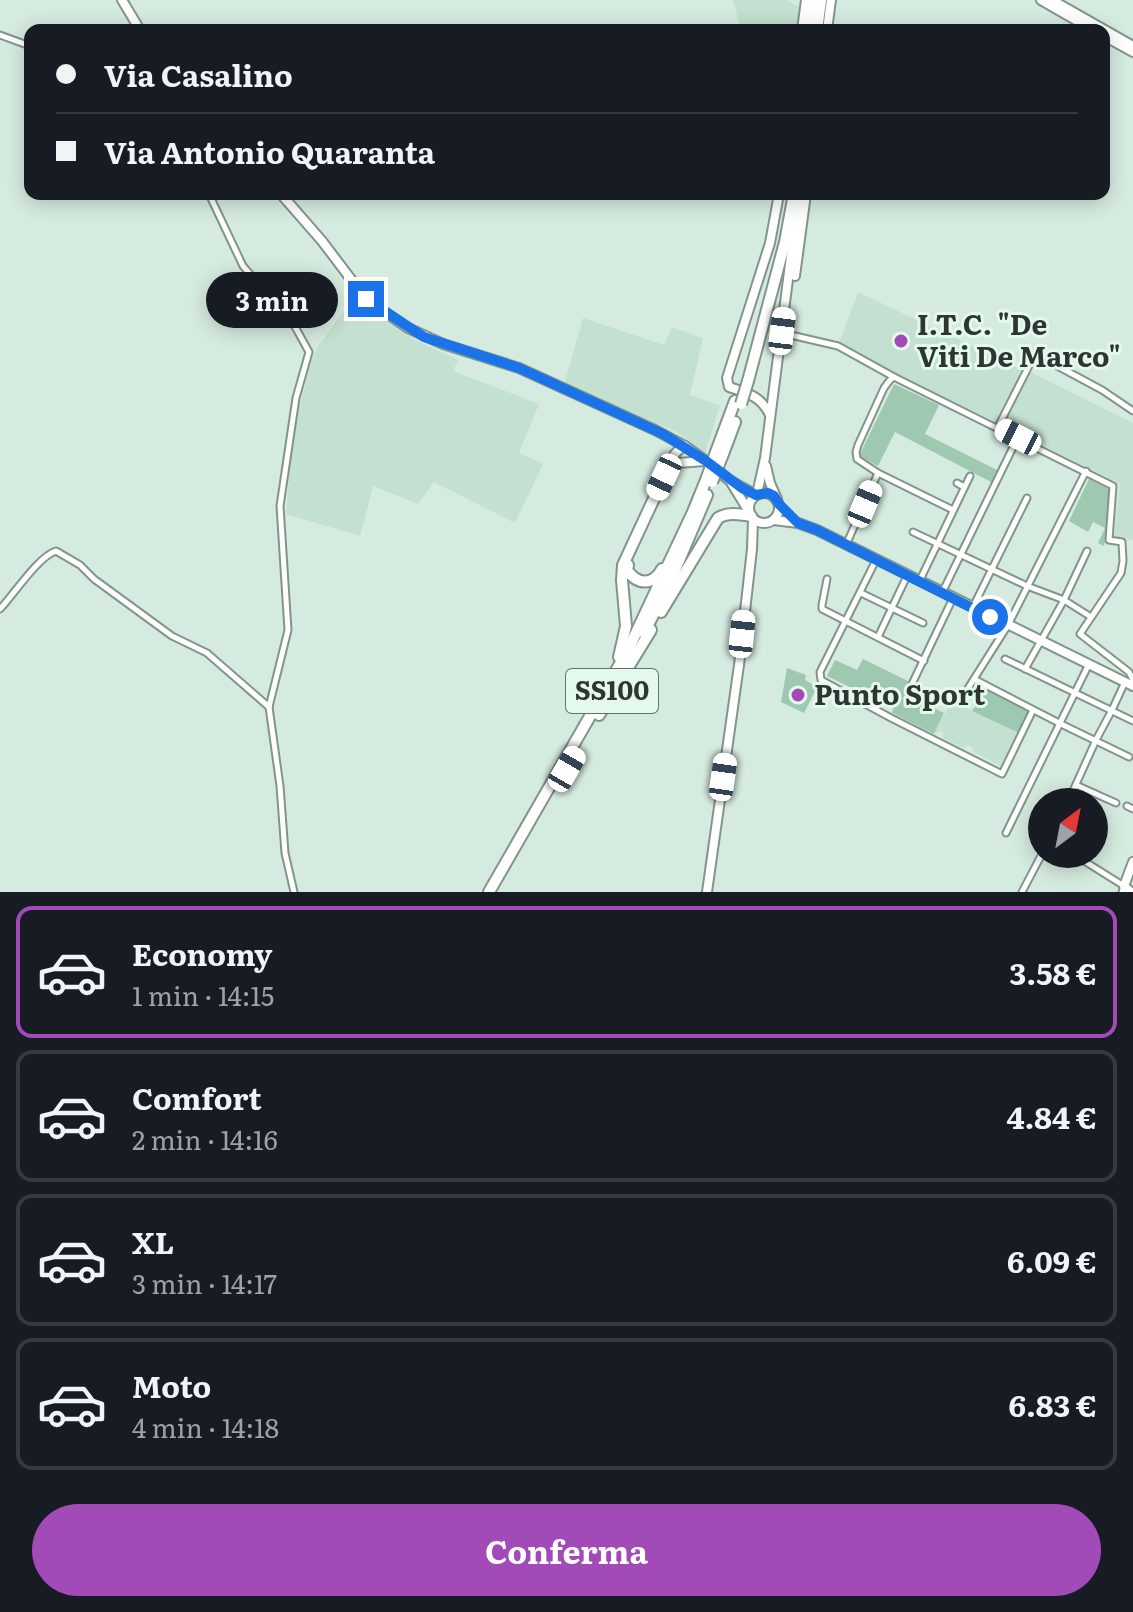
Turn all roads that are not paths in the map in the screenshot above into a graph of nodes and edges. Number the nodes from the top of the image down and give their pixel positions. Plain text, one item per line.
1 (122, 0) edge
2 (806, 0) edge
3 (814, 0) edge
4 (821, 0) edge
5 (831, 0) edge
6 (1041, 0) edge
7 (1052, 0) edge
8 (136, 24) edge
9 (803, 24) edge
10 (811, 24) edge
11 (818, 24) edge
12 (828, 24) edge
13 (1083, 24) edge
14 (1094, 24) edge
15 (1110, 33) edge
16 (0, 35) edge
17 (1110, 39) edge
18 (24, 44) edge
19 (1133, 46) edge
20 (1133, 52) edge
21 (212, 200) edge
22 (286, 200) edge
23 (778, 200) edge
24 (786, 200) edge
25 (796, 200) edge
26 (796, 200) edge
27 (805, 200) edge
28 (782, 331) junction
29 (795, 336) dead end
30 (894, 377) junction
31 (745, 379) junction
32 (774, 386) junction
33 (754, 395) junction
34 (1133, 411) edge
35 (770, 415) junction
36 (998, 427) junction
37 (663, 434) junction
38 (1018, 437) junction
39 (685, 446) junction
40 (765, 458) junction
41 (674, 461) junction
42 (706, 461) junction
43 (1086, 471) junction
44 (878, 473) junction
45 (970, 476) dead end
46 (664, 477) joint
47 (729, 480) junction
48 (709, 481) junction
49 (957, 483) dead end
50 (964, 487) junction
51 (756, 495) junction
52 (1027, 498) dead end
53 (778, 503) junction
54 (953, 510) junction
55 (751, 516) junction
56 (772, 522) junction
57 (798, 523) junction
58 (685, 529) junction
59 (913, 532) dead end
60 (937, 544) junction
61 (846, 545) junction
62 (631, 548) junction
63 (752, 549) junction
64 (1087, 551) dead end
65 (960, 554) junction
66 (876, 560) junction
67 (992, 569) junction
68 (907, 576) junction
69 (827, 579) dead end
70 (919, 581) junction
71 (1027, 586) junction
72 (861, 593) junction
73 (942, 593) junction
74 (953, 598) junction
75 (1064, 600) junction
76 (892, 608) junction
77 (973, 608) junction
78 (0, 609) edge
79 (1091, 617) junction
80 (847, 622) junction
81 (923, 623) dead end
82 (1008, 625) junction
83 (878, 637) junction
84 (1041, 641) junction
85 (1005, 659) dead end
86 (924, 661) junction
87 (1089, 664) junction
88 (1025, 669) junction
89 (614, 675) junction
90 (974, 679) junction
91 (1130, 683) edge
92 (912, 684) dead end
93 (1076, 693) junction
94 (960, 701) dead end
95 (269, 707) junction
96 (1033, 710) junction
97 (1112, 710) junction
98 (596, 720) junction
99 (1133, 721) edge
100 (1061, 724) junction
101 (1096, 740) junction
102 (1129, 757) dead end
103 (1076, 785) junction
104 (1075, 788) edge
105 (1116, 803) dead end
106 (1006, 833) dead end
107 (1133, 862) edge
108 (1035, 868) edge
109 (1094, 868) edge
110 (1126, 890) edge
111 (1023, 891) edge
112 (294, 892) edge
113 (489, 892) edge
114 (496, 892) edge
115 (707, 892) edge

1 - 8 main road
2 - 9 main road
3 - 10 highway
4 - 11 highway
5 - 12 main road
6 - 13 main road
7 - 14 main road
15 - 19 main road
16 - 18 street
17 - 20 main road
21 - 95 street
22 - 37 main road
23 - 33 main road
24 - 31 highway, SS100
25 - 31 highway, SS100
26 - 28 main road
27 - 28 main road
28 - 32 main road
29 - 30 street
30 - 36 street
30 - 44 street
31 - 48 highway, SS100, bridge
32 - 33 main road
32 - 35 main road
33 - 35 main road
34 - 36 street
35 - 40 main road
36 - 38 street
37 - 39 main road
37 - 41 main road
38 - 43 street
38 - 65 street
39 - 41 main road
39 - 42 main road
40 - 51 main road
40 - 53 main road
41 - 42 main road
41 - 46 main road
42 - 47 main road
43 - 71 street
43 - 79 street
44 - 54 street
44 - 61 street
45 - 50 street
46 - 62 highway, SS100
47 - 51 main road
47 - 55 main road
48 - 58 highway, SS100
48 - 98 highway, SS100
49 - 50 street
50 - 54 street
51 - 53 main road
51 - 55 main road
52 - 67 street
53 - 56 main road
53 - 57 main road
54 - 60 street
55 - 56 main road
55 - 63 main road
55 - 98 highway, SS100
56 - 57 main road
56 - 63 main road
57 - 61 main road
58 - 62 highway, SS100
58 - 89 highway, SS100
59 - 60 street
60 - 65 street
60 - 70 street
61 - 66 main road
62 - 89 highway, SS100
63 - 115 main road
64 - 75 street
65 - 67 street
65 - 73 street
66 - 68 main road
66 - 72 street
67 - 71 street
67 - 77 street
68 - 70 main road
68 - 76 street
69 - 80 street
70 - 73 main road
71 - 75 street
71 - 82 street
72 - 76 street
72 - 80 street
73 - 74 main road
74 - 77 main road
74 - 86 street
75 - 79 street
75 - 84 street
76 - 81 street
76 - 83 street
77 - 82 main road
78 - 95 street
79 - 91 street
80 - 83 street
80 - 96 street
82 - 84 main road
82 - 90 street
83 - 86 street
84 - 87 main road
84 - 88 street
85 - 88 street
86 - 92 street
87 - 91 main road
87 - 93 street
88 - 93 street
89 - 113 highway, SS100
90 - 94 street
90 - 96 street
91 - 97 street
93 - 97 street
93 - 100 street
95 - 112 street
96 - 100 street
97 - 99 street
97 - 101 street
98 - 114 highway, SS100
100 - 101 street
100 - 106 street
101 - 102 street
101 - 103 street
103 - 104 street
103 - 105 street
107 - 110 main road
108 - 111 street
109 - 110 street

